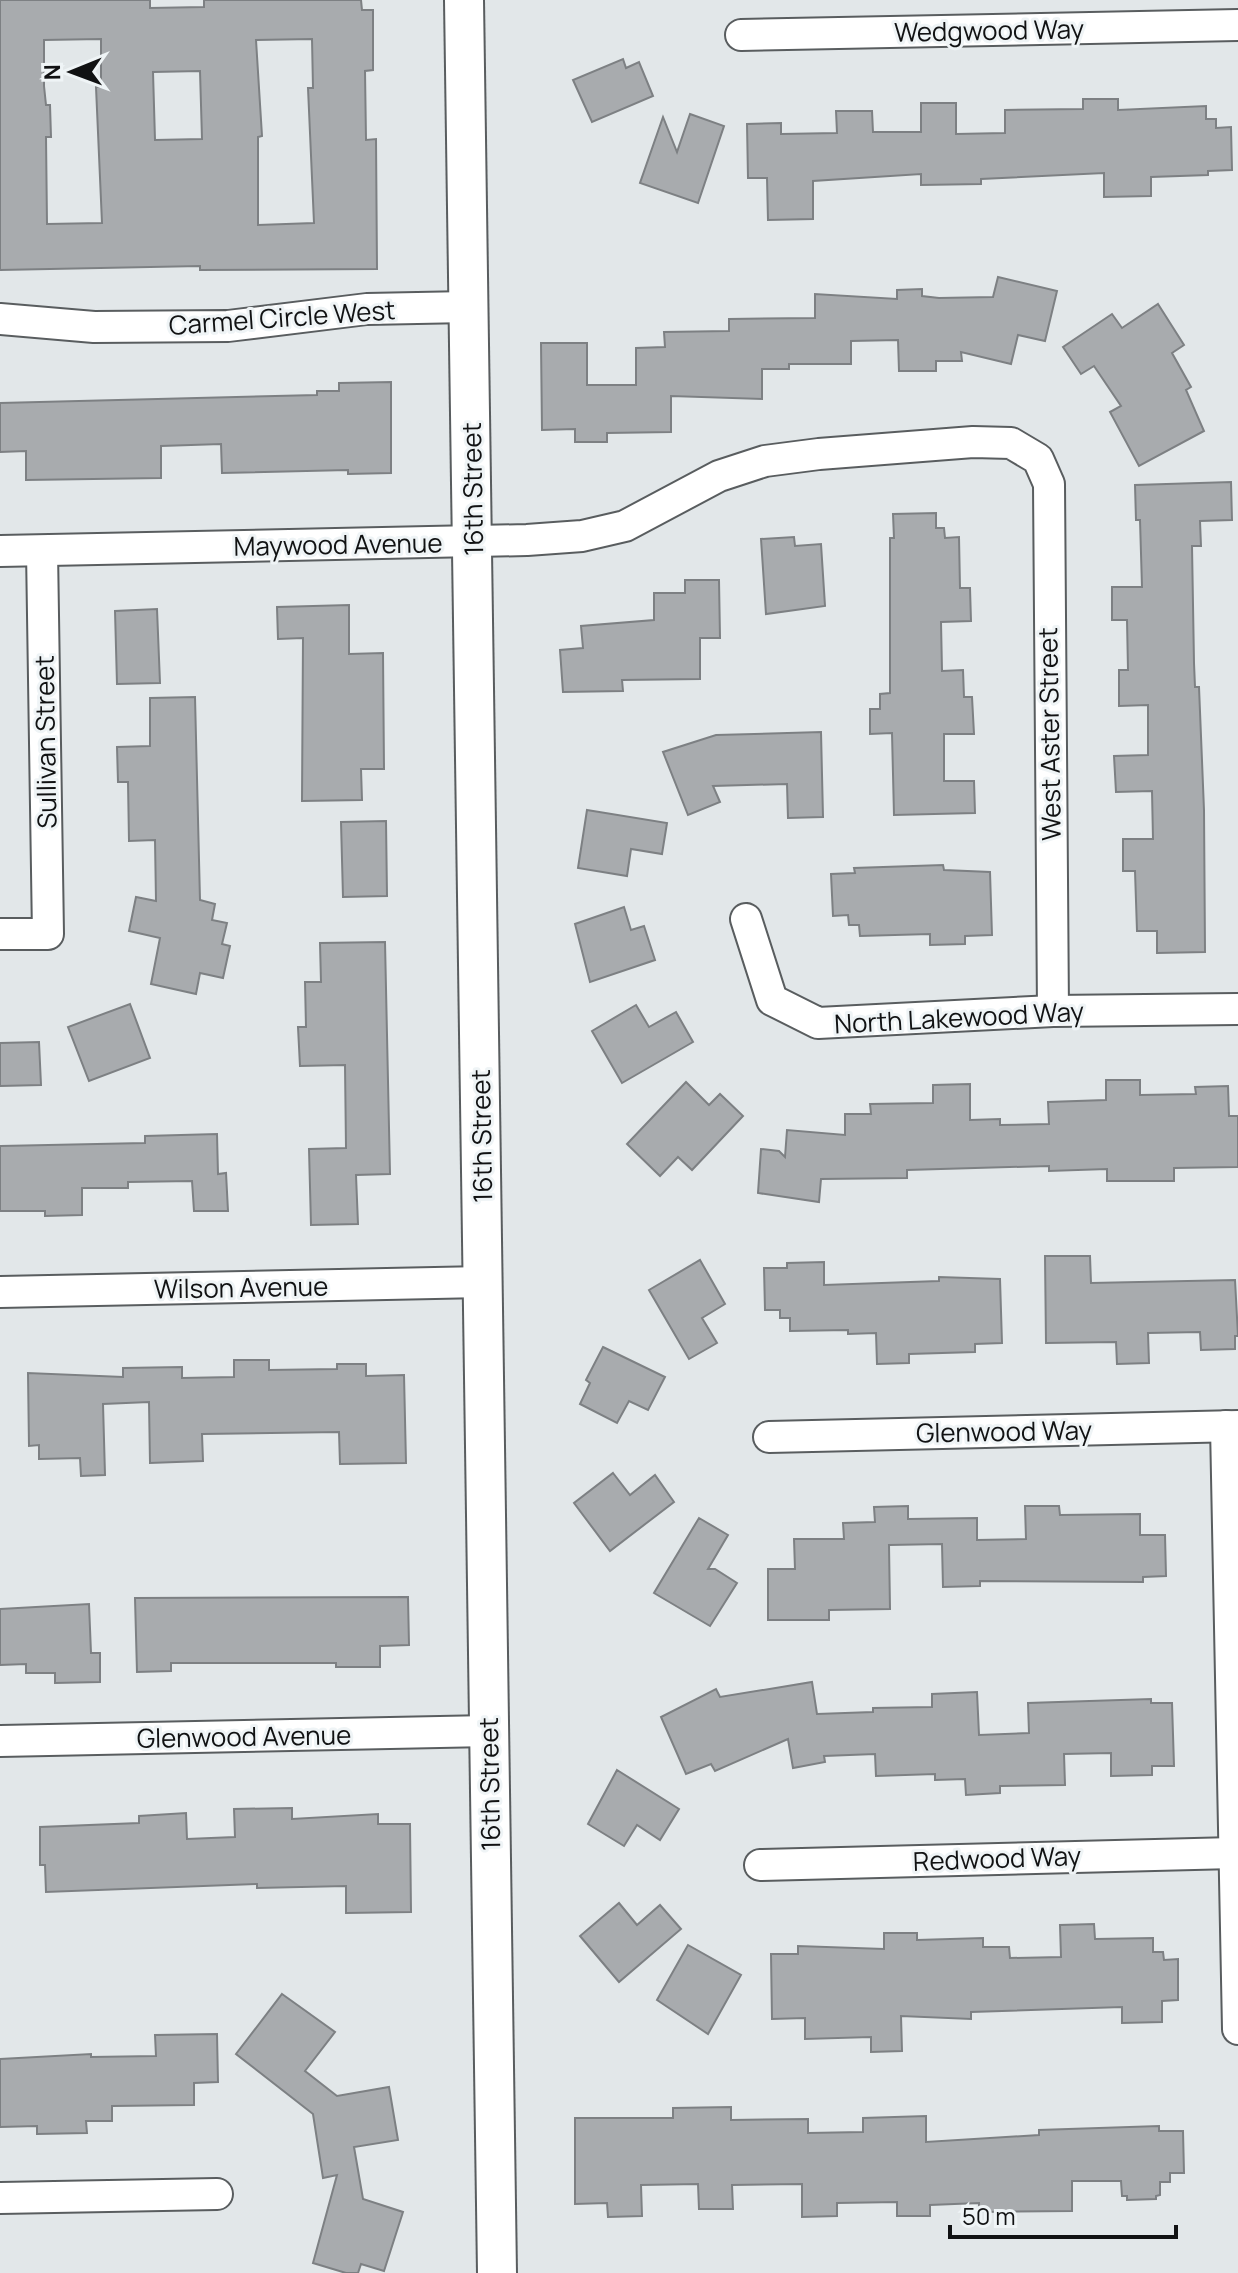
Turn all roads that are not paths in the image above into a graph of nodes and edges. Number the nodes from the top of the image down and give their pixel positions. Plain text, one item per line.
1 (464, 0) edge
2 (1194, 13) edge
3 (1238, 25) edge
4 (741, 35) dead end
5 (468, 307) junction
6 (0, 319) edge
7 (1038, 459) joint
8 (473, 541) junction
9 (0, 551) edge
10 (42, 551) junction
11 (746, 919) dead end
12 (0, 934) edge
13 (1238, 1009) edge
14 (1053, 1011) junction
15 (483, 1282) junction
16 (0, 1292) edge
17 (1232, 1426) edge
18 (769, 1437) dead end
19 (489, 1731) junction
20 (0, 1741) edge
21 (1234, 1853) junction
22 (760, 1865) dead end
23 (1238, 2029) edge
24 (217, 2194) dead end
25 (0, 2198) edge
26 (497, 2273) edge

1 - 5 main road, 16th Street
2 - 3 street, Wedgwood Way
2 - 4 street, Wedgwood Way
5 - 6 street, Carmel Circle West
5 - 8 main road, 16th Street
7 - 8 street, Maywood Avenue
7 - 14 street, West Aster Street
8 - 10 street, Maywood Avenue
8 - 15 main road, 16th Street
9 - 10 street, Maywood Avenue
10 - 12 street, Sullivan Street
11 - 14 street, North Lakewood Way
13 - 14 street, North Lakewood Way
15 - 16 street, Wilson Avenue
15 - 19 main road, 16th Street
17 - 18 street, Glenwood Way
17 - 21 street
19 - 20 street, Glenwood Avenue
19 - 26 main road, 16th Street
21 - 22 street, Redwood Way
21 - 23 street
24 - 25 street

